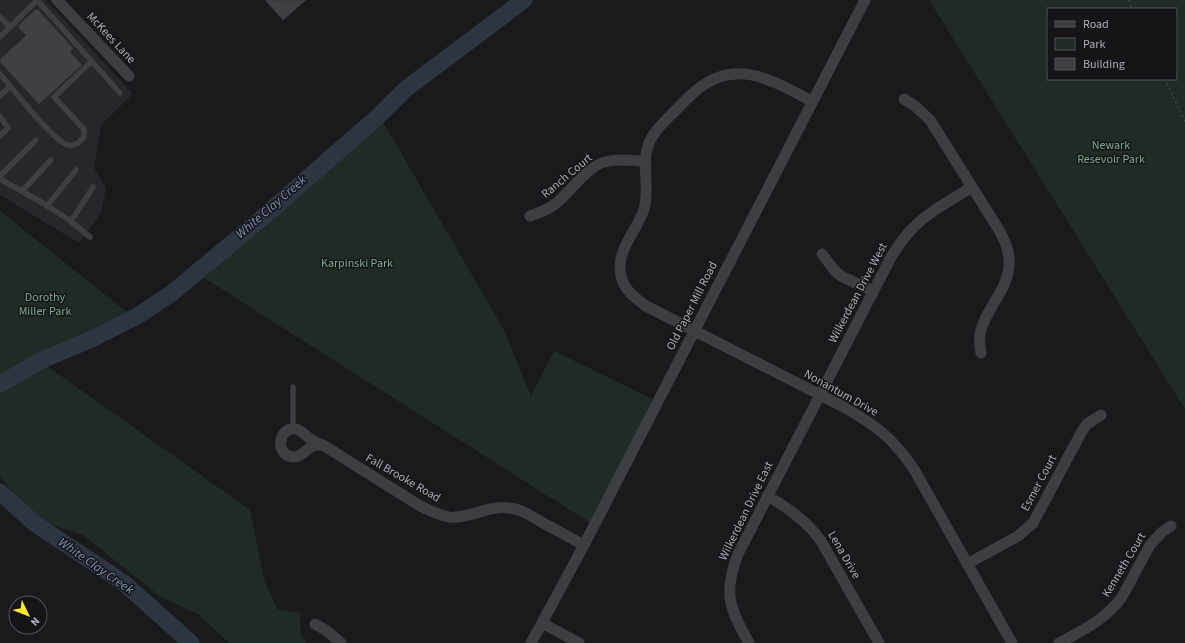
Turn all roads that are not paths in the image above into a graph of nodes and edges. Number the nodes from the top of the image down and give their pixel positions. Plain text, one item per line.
1 (37, 0) edge
2 (58, 0) edge
3 (865, 0) edge
4 (0, 17) edge
5 (10, 27) junction
6 (0, 36) edge
7 (92, 62) junction
8 (0, 74) edge
9 (129, 76) dead end
10 (10, 86) junction
11 (120, 93) dead end
12 (0, 96) edge
13 (904, 100) dead end
14 (812, 101) junction
15 (0, 116) edge
16 (0, 136) edge
17 (36, 140) dead end
18 (52, 160) dead end
19 (646, 161) junction
20 (76, 170) dead end
21 (0, 178) edge
22 (93, 187) dead end
23 (972, 187) junction
24 (22, 191) junction
25 (47, 206) junction
26 (530, 216) dead end
27 (69, 220) junction
28 (90, 237) dead end
29 (822, 254) dead end
30 (872, 291) junction
31 (694, 330) junction
32 (981, 353) dead end
33 (293, 387) dead end
34 (820, 394) junction
35 (1101, 415) dead end
36 (293, 429) junction
37 (323, 445) junction
38 (767, 496) junction
39 (1171, 526) dead end
40 (584, 545) junction
41 (967, 564) junction
42 (542, 623) junction
43 (315, 624) dead end
44 (341, 643) edge
45 (531, 643) edge
46 (579, 643) edge
47 (749, 643) edge
48 (879, 643) edge
49 (1012, 643) edge
50 (1059, 643) edge

1 - 5 lane
1 - 7 lane
2 - 9 street, McKees Lane
3 - 14 street, Old Paper Mill Road
4 - 5 lane
5 - 6 lane
7 - 10 lane
7 - 11 lane
8 - 10 lane
10 - 12 lane
13 - 23 street
14 - 19 street
14 - 31 street, Old Paper Mill Road
15 - 16 lane
17 - 21 lane
18 - 24 lane
19 - 26 street, Ranch Court
19 - 31 street, Nonantum Drive
20 - 25 lane
21 - 24 lane
22 - 27 lane
23 - 30 street, Wilkerdean Drive West
23 - 32 street
24 - 25 lane
25 - 27 lane
27 - 28 lane
29 - 30 street
30 - 34 street, Wilkerdean Drive West
31 - 34 street, Nonantum Drive
31 - 40 street, Old Paper Mill Road
33 - 36 lane
34 - 38 street, Wilkerdean Drive East
34 - 41 street, Nonantum Drive
35 - 41 street, Esmer Court
36 - 37 street, Fall Brooke Road
36 - 37 street
37 - 40 street, Fall Brooke Road
38 - 47 street, Wilkerdean Drive East
38 - 48 street, Lena Drive
39 - 50 street, Kenneth Court
40 - 42 street, Old Paper Mill Road
41 - 49 street, Nonantum Drive
42 - 45 street, Old Paper Mill Road
42 - 46 street
43 - 44 street

